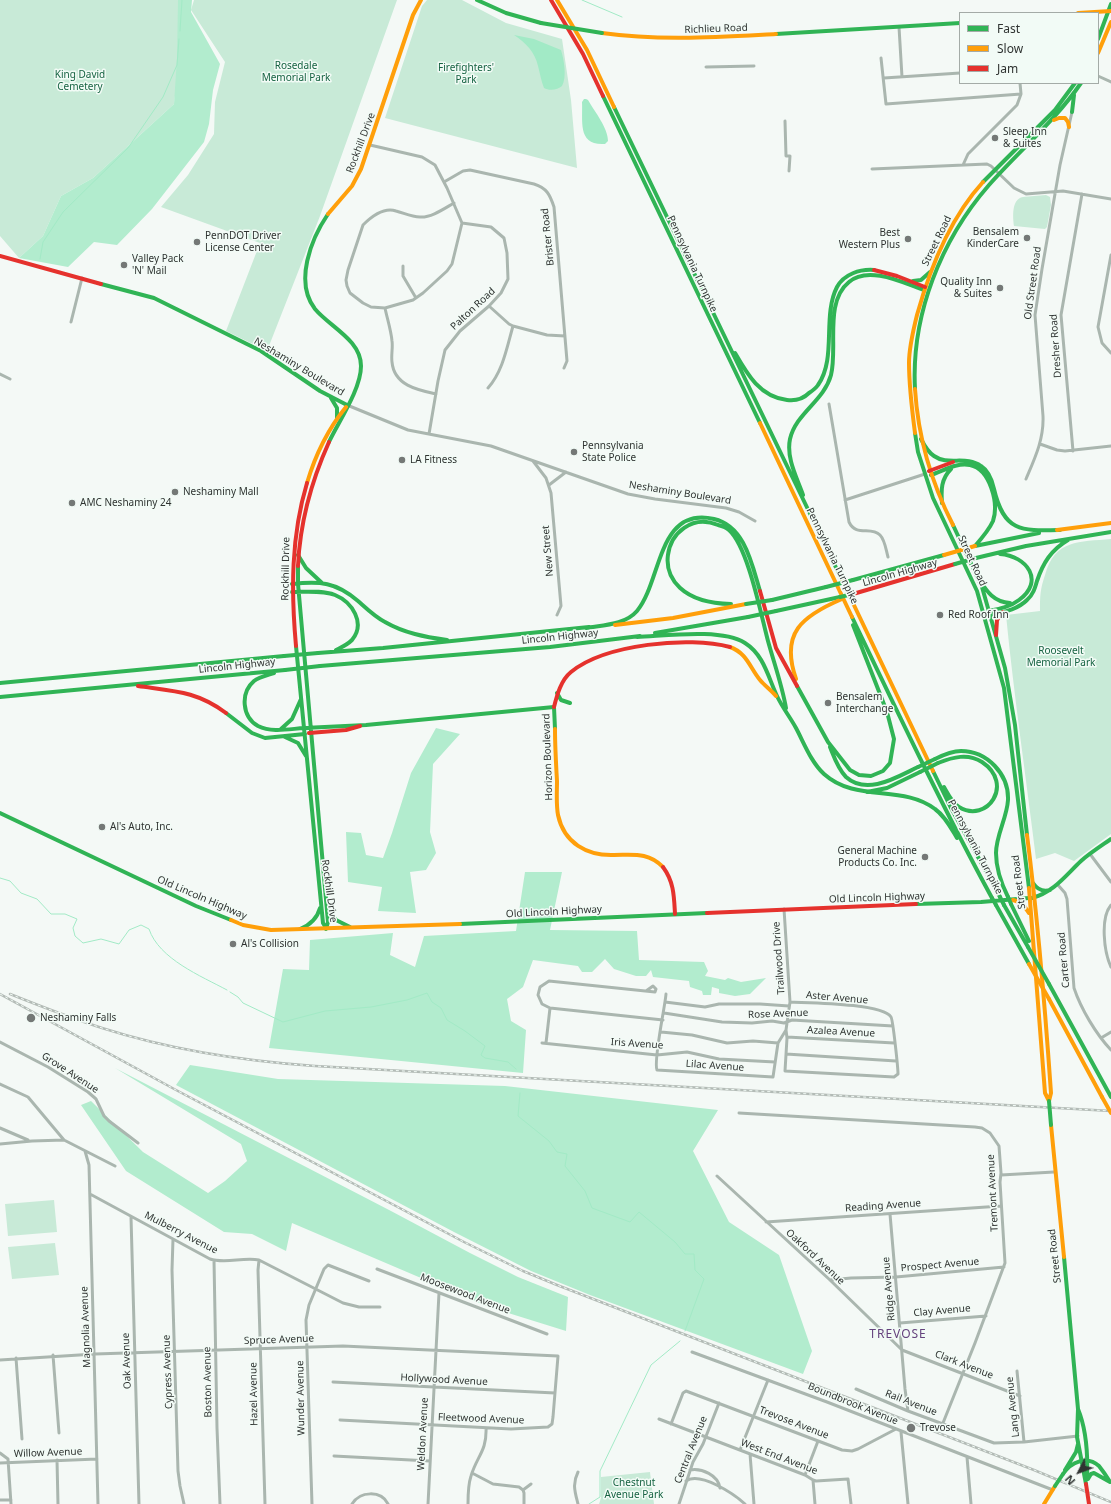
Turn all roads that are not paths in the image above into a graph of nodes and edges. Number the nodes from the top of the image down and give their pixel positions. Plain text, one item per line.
1 (421, 0) edge
2 (477, 0) edge
3 (551, 0) edge
4 (557, 0) edge
5 (1111, 4) edge
6 (1110, 11) edge
7 (1094, 12) edge
8 (1111, 22) edge
9 (959, 23) edge
10 (898, 27) junction
11 (1099, 37) edge
12 (1099, 51) edge
13 (881, 58) dead end
14 (754, 66) dead end
15 (706, 68) dead end
16 (959, 73) edge
17 (1099, 76) edge
18 (902, 77) junction
19 (884, 78) junction
20 (1111, 82) edge
21 (1020, 84) edge
22 (1074, 84) edge
23 (1080, 84) edge
24 (1076, 91) junction
25 (1021, 94) junction
26 (1072, 112) joint
27 (784, 121) dead end
28 (1051, 122) junction
29 (1069, 127) junction
30 (370, 145) junction
31 (962, 165) junction
32 (872, 169) dead end
33 (995, 170) junction
34 (789, 171) dead end
35 (1000, 174) junction
36 (444, 182) junction
37 (1056, 191) junction
38 (1082, 194) junction
39 (1111, 199) edge
40 (454, 203) junction
41 (462, 223) junction
42 (1111, 255) edge
43 (0, 256) edge
44 (403, 266) dead end
45 (930, 272) junction
46 (82, 278) junction
47 (906, 280) junction
48 (924, 288) junction
49 (930, 290) junction
50 (416, 298) junction
51 (489, 306) junction
52 (385, 308) junction
53 (712, 312) junction
54 (71, 322) dead end
55 (513, 326) junction
56 (565, 336) junction
57 (1111, 353) edge
58 (564, 368) dead end
59 (0, 374) edge
60 (10, 379) dead end
61 (488, 388) dead end
62 (436, 394) junction
63 (328, 395) junction
64 (829, 404) dead end
65 (347, 405) junction
66 (336, 419) junction
67 (429, 434) junction
68 (920, 439) junction
69 (1040, 444) junction
70 (1111, 446) edge
71 (1073, 451) junction
72 (533, 460) junction
73 (956, 461) junction
74 (954, 467) junction
75 (566, 472) junction
76 (930, 473) junction
77 (925, 474) junction
78 (1026, 479) dead end
79 (549, 485) junction
80 (845, 500) junction
81 (942, 503) junction
82 (810, 515) junction
83 (755, 521) dead end
84 (1111, 523) edge
85 (1060, 530) junction
86 (1111, 532) edge
87 (1075, 538) junction
88 (975, 546) junction
89 (991, 554) junction
90 (298, 555) junction
91 (888, 557) dead end
92 (979, 579) junction
93 (323, 583) junction
94 (292, 584) junction
95 (298, 584) junction
96 (292, 592) junction
97 (299, 592) junction
98 (840, 592) junction
99 (841, 598) junction
100 (1018, 601) junction
101 (746, 604) junction
102 (1006, 611) junction
103 (990, 613) junction
104 (983, 614) junction
105 (557, 615) dead end
106 (586, 628) junction
107 (996, 635) junction
108 (637, 636) junction
109 (458, 641) junction
110 (325, 653) junction
111 (285, 670) junction
112 (0, 683) edge
113 (131, 685) junction
114 (800, 690) junction
115 (557, 693) junction
116 (0, 697) edge
117 (778, 697) junction
118 (301, 699) junction
119 (570, 703) dead end
120 (554, 707) junction
121 (786, 711) junction
122 (366, 725) junction
123 (304, 728) junction
124 (311, 728) junction
125 (280, 729) junction
126 (311, 733) junction
127 (305, 734) junction
128 (284, 737) junction
129 (828, 742) junction
130 (306, 756) junction
131 (928, 761) junction
132 (919, 770) junction
133 (860, 793) junction
134 (0, 813) edge
135 (1111, 839) edge
136 (1090, 854) junction
137 (969, 856) junction
138 (1032, 880) junction
139 (1111, 882) edge
140 (1058, 885) junction
141 (1054, 889) junction
142 (1034, 897) junction
143 (1029, 898) junction
144 (1012, 902) junction
145 (321, 903) junction
146 (1111, 905) edge
147 (326, 906) junction
148 (784, 909) junction
149 (675, 914) junction
150 (1031, 920) junction
151 (352, 928) junction
152 (326, 929) junction
153 (297, 930) junction
154 (1037, 963) junction
155 (1111, 967) edge
156 (646, 991) dead end
157 (666, 994) dead end
158 (665, 1002) junction
159 (790, 1004) junction
160 (550, 1008) junction
161 (664, 1013) junction
162 (663, 1020) junction
163 (787, 1021) junction
164 (893, 1026) junction
165 (786, 1030) junction
166 (661, 1032) junction
167 (1111, 1032) edge
168 (787, 1037) junction
169 (1101, 1038) junction
170 (0, 1042) edge
171 (542, 1043) dead end
172 (546, 1043) junction
173 (778, 1043) junction
174 (894, 1043) junction
175 (1111, 1050) edge
176 (786, 1054) junction
177 (657, 1055) junction
178 (896, 1061) junction
179 (775, 1062) junction
180 (773, 1077) joint
181 (0, 1084) edge
182 (1111, 1097) edge
183 (1049, 1101) junction
184 (739, 1113) dead end
185 (1111, 1113) edge
186 (0, 1128) edge
187 (64, 1140) junction
188 (32, 1141) junction
189 (138, 1143) dead end
190 (0, 1144) edge
191 (85, 1151) junction
192 (115, 1166) dead end
193 (1054, 1172) junction
194 (717, 1176) dead end
195 (1001, 1176) junction
196 (90, 1194) junction
197 (1001, 1206) junction
198 (890, 1214) junction
199 (131, 1217) junction
200 (766, 1222) junction
201 (173, 1239) junction
202 (214, 1260) junction
203 (259, 1260) junction
204 (1004, 1267) junction
205 (377, 1269) dead end
206 (896, 1276) junction
207 (830, 1280) junction
208 (369, 1281) dead end
209 (315, 1290) junction
210 (439, 1293) junction
211 (380, 1307) dead end
212 (986, 1316) junction
213 (900, 1323) junction
214 (547, 1334) dead end
215 (308, 1348) junction
216 (261, 1349) junction
217 (216, 1350) junction
218 (436, 1350) junction
219 (902, 1350) junction
220 (175, 1352) junction
221 (692, 1352) dead end
222 (135, 1353) junction
223 (95, 1354) junction
224 (53, 1356) junction
225 (16, 1358) junction
226 (0, 1360) edge
227 (1017, 1371) dead end
228 (963, 1374) junction
229 (768, 1380) junction
230 (333, 1382) dead end
231 (434, 1387) junction
232 (856, 1389) dead end
233 (555, 1393) junction
234 (1020, 1396) junction
235 (719, 1403) junction
236 (1078, 1409) junction
237 (908, 1411) junction
238 (754, 1416) junction
239 (659, 1419) dead end
240 (340, 1420) dead end
241 (943, 1423) junction
242 (671, 1424) junction
243 (432, 1425) junction
244 (486, 1428) junction
245 (896, 1429) junction
246 (901, 1432) junction
247 (59, 1433) dead end
248 (706, 1437) junction
249 (1079, 1438) junction
250 (22, 1439) dead end
251 (818, 1441) junction
252 (1024, 1442) junction
253 (740, 1450) junction
254 (0, 1453) edge
255 (750, 1454) junction
256 (334, 1456) dead end
257 (967, 1457) junction
258 (97, 1459) junction
259 (57, 1460) junction
260 (430, 1461) junction
261 (1081, 1461) junction
262 (1088, 1461) junction
263 (8, 1462) junction
264 (0, 1463) edge
265 (690, 1470) junction
266 (578, 1472) dead end
267 (1064, 1472) junction
268 (472, 1473) junction
269 (805, 1475) junction
270 (813, 1480) junction
271 (686, 1482) junction
272 (1111, 1482) edge
273 (531, 1484) dead end
274 (1086, 1484) junction
275 (720, 1488) junction
276 (1054, 1488) junction
277 (522, 1490) junction
278 (0, 1500) edge
279 (11, 1500) junction
280 (11, 1504) edge
281 (58, 1504) edge
282 (98, 1504) edge
283 (139, 1504) edge
284 (184, 1504) edge
285 (220, 1504) edge
286 (265, 1504) edge
287 (312, 1504) edge
288 (352, 1504) edge
289 (388, 1504) edge
290 (428, 1504) edge
291 (468, 1504) edge
292 (524, 1504) edge
293 (578, 1504) edge
294 (679, 1504) edge
295 (745, 1504) edge
296 (754, 1504) edge
297 (814, 1504) edge
298 (851, 1504) edge
299 (908, 1504) edge
300 (971, 1504) edge
301 (1044, 1504) edge
302 (1089, 1504) edge

1 - 30 main road, Rockhill Drive
2 - 10 main road, Richlieu Road, bridge
3 - 98 main road, Pennsylvania Turnpike
4 - 53 main road, Pennsylvania Turnpike
5 - 6 main road
6 - 7 main road
6 - 11 main road
8 - 12 main road
9 - 10 main road, Richlieu Road
10 - 18 street
13 - 19 street
14 - 15 street
16 - 18 street
17 - 20 street
18 - 19 street
19 - 25 street
21 - 25 street
22 - 33 main road, Street Road
23 - 24 main road, Street Road
24 - 26 main road
24 - 28 main road, Street Road
25 - 31 street
26 - 29 street, Old Street Road
27 - 34 street
28 - 29 main road
28 - 35 main road, Street Road
29 - 37 street, Old Street Road
30 - 36 street
30 - 65 main road, Rockhill Drive
31 - 32 street
31 - 33 street
33 - 35 street
33 - 45 main road, Street Road
35 - 37 street
35 - 49 main road, Street Road
36 - 40 street
36 - 56 street, Brister Road
37 - 38 street
37 - 69 street, Old Street Road
38 - 39 street
38 - 71 street, Dresher Road
40 - 41 street
40 - 52 street
41 - 50 street
41 - 51 street, Palton Road
42 - 57 street
43 - 46 main road, Neshaminy Boulevard
44 - 50 street
45 - 47 main road
45 - 48 main road, Street Road
46 - 54 street
46 - 63 main road, Neshaminy Boulevard
47 - 48 main road
47 - 53 main road
48 - 49 main road
48 - 77 main road, Street Road
48 - 82 main road
49 - 68 main road, Street Road
50 - 52 street
51 - 55 street
51 - 62 street, Palton Road
52 - 62 street
53 - 82 main road, Pennsylvania Turnpike
55 - 56 street
55 - 61 street
56 - 58 street, Brister Road
59 - 60 street
62 - 67 street, Palton Road
63 - 65 main road, Neshaminy Boulevard
63 - 66 main road
64 - 80 street
65 - 66 main road, Rockhill Drive
65 - 67 street, Neshaminy Boulevard
65 - 90 main road, Rockhill Drive
66 - 94 main road, Rockhill Drive
67 - 72 street, Neshaminy Boulevard
68 - 73 main road
68 - 76 main road, Street Road
69 - 71 street
69 - 78 street, Old Street Road
70 - 71 street
72 - 75 street, Neshaminy Boulevard
72 - 79 street, New Street
73 - 76 main road
73 - 85 main road
74 - 76 main road
74 - 81 main road
74 - 88 main road
75 - 79 street
75 - 83 street, Neshaminy Boulevard
76 - 77 main road
76 - 81 main road, Street Road
77 - 80 street
77 - 104 main road, Street Road
79 - 105 street, New Street
80 - 91 street
81 - 92 main road, Street Road
82 - 131 main road, Pennsylvania Turnpike
84 - 85 main road, Lincoln Highway
85 - 88 main road, Lincoln Highway
86 - 87 main road, Lincoln Highway
87 - 89 main road, Lincoln Highway
87 - 102 main road
88 - 101 main road, Lincoln Highway, bridge
89 - 99 main road, Lincoln Highway, bridge
89 - 100 main road
90 - 93 main road
90 - 95 main road, Rockhill Drive
92 - 100 main road
92 - 103 main road, Street Road
93 - 95 main road
93 - 109 main road
94 - 95 main road
94 - 96 main road, Rockhill Drive
95 - 97 main road, Rockhill Drive
96 - 97 main road
96 - 118 main road, Rockhill Drive
97 - 110 main road
97 - 124 main road, Rockhill Drive
98 - 129 main road
98 - 137 main road, Pennsylvania Turnpike
99 - 108 main road, Lincoln Highway, bridge
99 - 114 main road
100 - 103 main road
101 - 106 main road, Lincoln Highway
101 - 121 main road
102 - 103 main road
102 - 107 main road
103 - 104 main road
103 - 107 main road, Street Road
104 - 143 main road, Street Road
106 - 109 main road, Lincoln Highway
106 - 114 main road
107 - 138 main road, Street Road
108 - 111 main road, Lincoln Highway, bridge
108 - 117 main road
109 - 110 main road, Lincoln Highway
110 - 112 main road, Lincoln Highway, bridge
111 - 113 main road, Lincoln Highway
111 - 125 main road, Horizon Boulevard
113 - 116 main road, Lincoln Highway
113 - 128 main road, Horizon Boulevard
114 - 129 main road
115 - 117 main road
115 - 119 main road
115 - 120 main road
117 - 121 main road
118 - 123 main road, Rockhill Drive
118 - 125 main road
120 - 122 main road, Horizon Boulevard
120 - 149 main road, Horizon Boulevard
121 - 133 main road
122 - 124 main road, Horizon Boulevard
122 - 126 main road, Horizon Boulevard
123 - 124 main road, Horizon Boulevard
123 - 125 main road, Horizon Boulevard
123 - 127 main road, Rockhill Drive
124 - 126 main road, Rockhill Drive
126 - 127 main road, Horizon Boulevard
126 - 147 main road, Rockhill Drive
127 - 128 main road, Horizon Boulevard
127 - 130 main road, Rockhill Drive
128 - 130 main road
129 - 132 main road
130 - 145 main road, Rockhill Drive
131 - 132 main road, bridge
131 - 154 main road, Pennsylvania Turnpike, bridge
132 - 133 main road
132 - 144 main road, bridge
133 - 137 main road
134 - 153 main road, Old Lincoln Highway
135 - 136 main road, Old Lincoln Highway
136 - 139 street
136 - 140 main road, Old Lincoln Highway
137 - 185 main road, Pennsylvania Turnpike, bridge
138 - 141 main road
138 - 142 main road, Street Road
140 - 141 main road, Old Lincoln Highway
140 - 169 street, Carter Road
141 - 142 main road, Old Lincoln Highway
142 - 143 main road, Old Lincoln Highway
142 - 183 main road, Street Road
143 - 144 main road, Old Lincoln Highway
143 - 150 main road, Street Road
144 - 148 main road, Old Lincoln Highway
144 - 150 main road
144 - 154 main road, bridge
145 - 152 main road, Rockhill Drive
145 - 153 main road
146 - 155 street
147 - 151 main road
147 - 152 main road, Rockhill Drive
148 - 149 main road, Old Lincoln Highway
148 - 159 street, Trailwood Drive
149 - 151 main road, Old Lincoln Highway
150 - 183 main road, Street Road
151 - 152 main road, Old Lincoln Highway
152 - 153 main road, Old Lincoln Highway
154 - 182 main road, Pennsylvania Turnpike, bridge
156 - 160 street
157 - 158 street
158 - 159 street, Aster Avenue
158 - 161 street
159 - 163 street, Trailwood Drive
159 - 164 street, Aster Avenue
160 - 162 street
160 - 172 street
161 - 162 street
161 - 163 street, Rose Avenue
162 - 166 street
163 - 164 street, Rose Avenue
163 - 165 street, Trailwood Drive
164 - 174 street
165 - 168 street, Trailwood Drive
165 - 173 street, Trailwood Drive
166 - 173 street
166 - 177 street
167 - 169 street
168 - 174 street, Azalea Avenue
168 - 176 street, Trailwood Drive
169 - 175 street, Carter Road
170 - 189 street, Grove Avenue
171 - 172 street, Iris Avenue
172 - 177 street, Iris Avenue
173 - 179 street, Trailwood Drive
174 - 178 street
176 - 178 street
176 - 178 street, Trailwood Drive
177 - 179 street, Iris Avenue
177 - 180 street, Lilac Avenue
179 - 180 street, Trailwood Drive
181 - 187 street
183 - 193 main road, Street Road, bridge
184 - 195 street, Tremont Avenue
186 - 188 street
187 - 188 street
187 - 191 street
188 - 190 street
191 - 192 street
191 - 196 street, Magnolia Avenue
193 - 195 street
193 - 236 main road, Street Road
194 - 200 street, Oakford Avenue
195 - 197 street, Tremont Avenue
196 - 199 street, Mulberry Avenue
196 - 223 street, Magnolia Avenue
197 - 198 street, Reading Avenue
197 - 204 street, Tremont Avenue
198 - 200 street, Reading Avenue
198 - 206 street, Ridge Avenue
199 - 201 street, Mulberry Avenue
199 - 222 street, Oak Avenue
200 - 207 street, Oakford Avenue
201 - 202 street, Mulberry Avenue
201 - 220 street, Cypress Avenue
202 - 203 street, Mulberry Avenue
202 - 217 street, Boston Avenue
203 - 209 street, Mulberry Avenue
203 - 216 street, Hazel Avenue
204 - 206 street, Prospect Avenue
204 - 212 street, Tremont Avenue
205 - 210 street, Moosewood Avenue
206 - 207 street, Prospect Avenue
206 - 213 street, Ridge Avenue
207 - 219 street, Oakford Avenue
208 - 209 street, Wunder Avenue
209 - 211 street, Mulberry Avenue
209 - 215 street, Wunder Avenue
210 - 214 street, Moosewood Avenue
210 - 218 street, Weldon Avenue
212 - 213 street, Clay Avenue
212 - 228 street, Tremont Avenue
213 - 219 street, Ridge Avenue
215 - 216 street, Spruce Avenue
215 - 218 street, Spruce Avenue
215 - 287 street, Wunder Avenue
216 - 217 street, Spruce Avenue
216 - 286 street, Hazel Avenue
217 - 220 street, Spruce Avenue
217 - 285 street, Boston Avenue
218 - 231 street, Weldon Avenue
218 - 233 street, Spruce Avenue
219 - 228 street, Clark Avenue
219 - 237 street, Ridge Avenue
220 - 222 street, Spruce Avenue
220 - 284 street, Cypress Avenue
221 - 229 street, Boundbrook Avenue
222 - 223 street, Spruce Avenue
222 - 283 street, Oak Avenue
223 - 224 street, Spruce Avenue
223 - 258 street, Magnolia Avenue
224 - 225 street, Spruce Avenue
224 - 247 street
225 - 226 street, Spruce Avenue
225 - 250 street
227 - 234 street, Lang Avenue
228 - 234 street, Clark Avenue
228 - 241 street, Tremont Avenue
229 - 238 street
229 - 245 street, Boundbrook Avenue
230 - 231 street, Hollywood Avenue
231 - 233 street, Hollywood Avenue
231 - 243 street, Weldon Avenue
232 - 237 street, Rail Avenue
233 - 244 street, Fleetwood Avenue
234 - 252 street, Lang Avenue
235 - 238 street, Trevose Avenue
235 - 242 street, Trevose Avenue
235 - 248 street, Central Avenue
236 - 249 main road, Street Road
236 - 262 main road, Street Road
237 - 241 street, Rail Avenue
238 - 251 street, Trevose Avenue
238 - 253 street
239 - 242 street, West End Avenue
240 - 243 street, Fleetwood Avenue
241 - 252 street, Rail Avenue
242 - 248 street, West End Avenue
243 - 244 street, Fleetwood Avenue
243 - 260 street, Weldon Avenue
244 - 268 street
245 - 246 street, Boundbrook Avenue
245 - 251 street, Trevose Avenue
246 - 257 street, Boundbrook Avenue
246 - 299 street
248 - 253 street, West End Avenue
248 - 265 street, Central Avenue
249 - 252 street, Rail Avenue
249 - 261 main road, Street Road
249 - 267 main road
251 - 269 street
253 - 255 street, West End Avenue
254 - 263 street
255 - 269 street, West End Avenue
255 - 296 street
256 - 260 street
257 - 276 street, Boundbrook Avenue
257 - 300 street
258 - 259 street, Willow Avenue
258 - 282 street, Magnolia Avenue
259 - 263 street, Willow Avenue
259 - 281 street
260 - 290 street, Weldon Avenue
261 - 262 main road
261 - 267 main road
261 - 274 main road, Street Road
262 - 272 main road
262 - 274 main road, Street Road
263 - 264 street, Willow Avenue
263 - 279 street
265 - 271 street, Central Avenue
265 - 275 street
266 - 293 street
267 - 276 main road, bridge
268 - 277 street
268 - 291 street
269 - 270 street, West End Avenue
270 - 297 street
270 - 298 street, West End Avenue
271 - 275 street
271 - 294 street, Central Avenue
272 - 274 main road
273 - 277 street
274 - 302 main road, Street Road, bridge
275 - 295 street
276 - 301 main road
277 - 292 street
278 - 279 street
279 - 280 street
288 - 289 street

